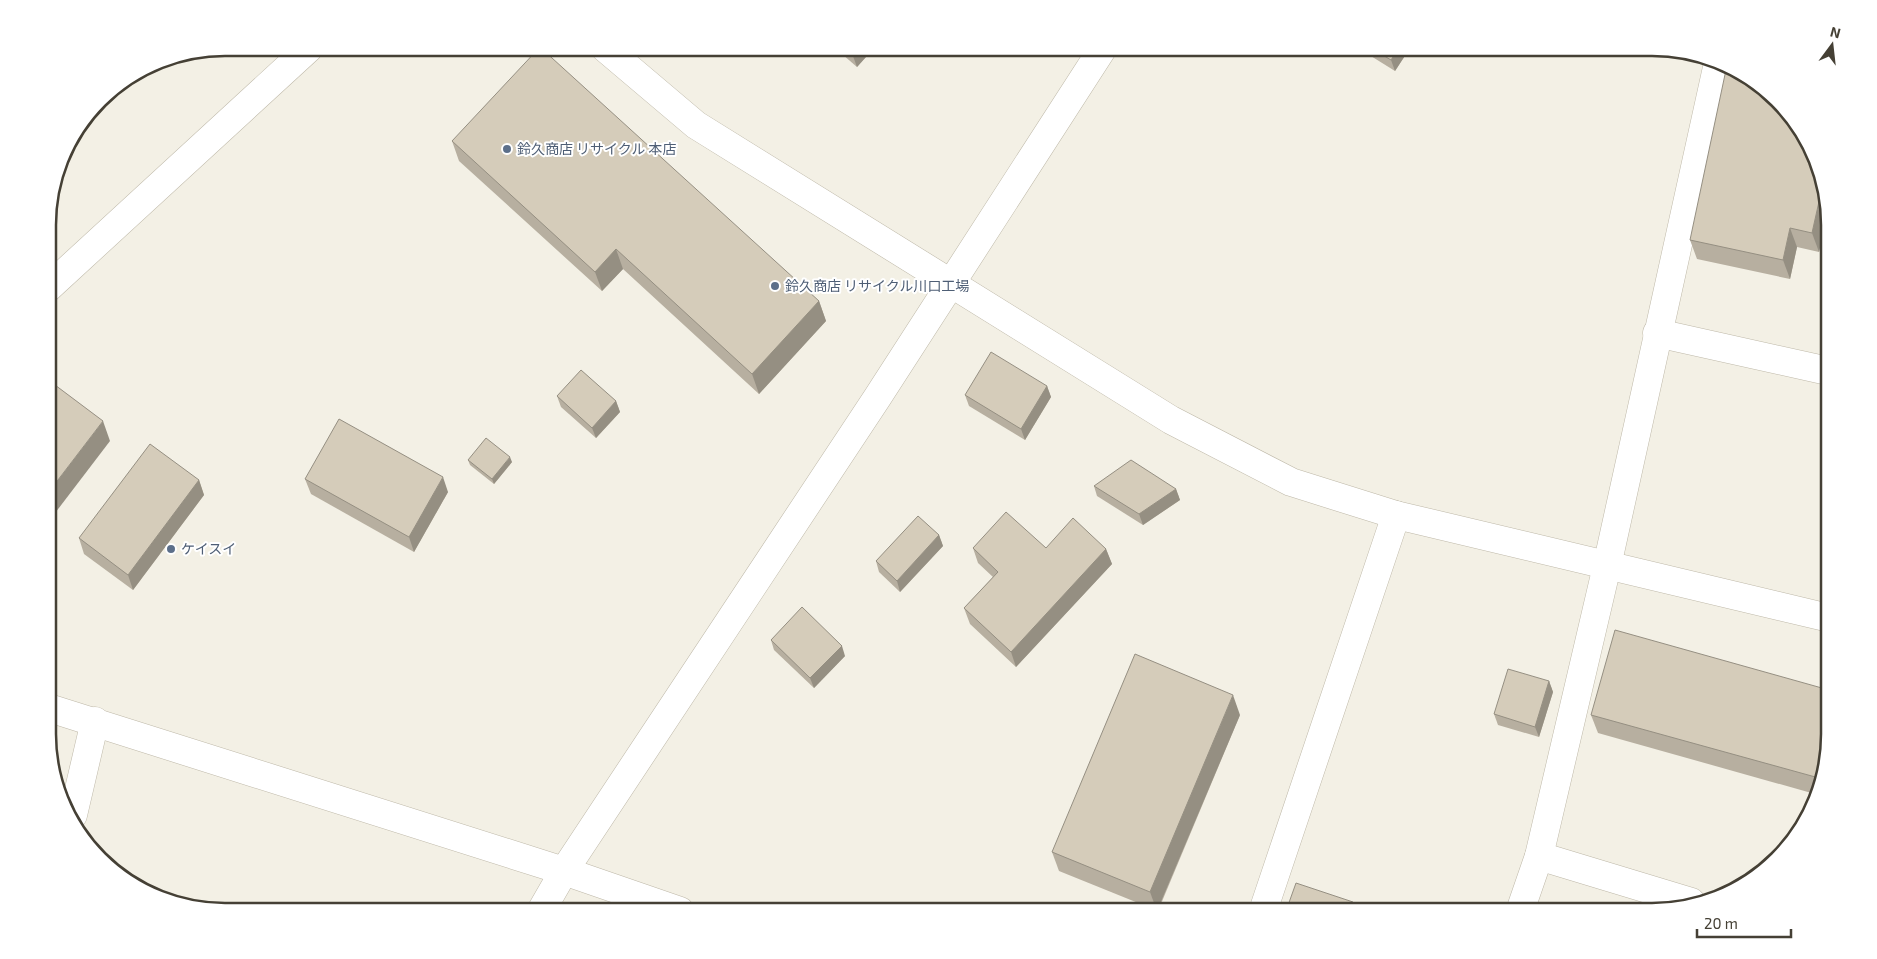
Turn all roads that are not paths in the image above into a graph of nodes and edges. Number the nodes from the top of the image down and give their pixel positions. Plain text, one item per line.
1 (1098, 56) edge
2 (299, 57) edge
3 (615, 57) edge
4 (1716, 70) edge
5 (57, 280) edge
6 (950, 284) junction
7 (1657, 333) junction
8 (1821, 369) edge
9 (1396, 515) junction
10 (1607, 566) junction
11 (1821, 616) edge
12 (56, 710) edge
13 (95, 721) junction
14 (74, 809) edge
15 (1539, 856) junction
16 (564, 872) junction
17 (1682, 899) edge
18 (1266, 902) edge
19 (1523, 902) edge
20 (546, 903) edge
21 (655, 903) edge

1 - 6 street
2 - 5 street
3 - 6 street
4 - 7 street
6 - 9 street
6 - 16 street
7 - 8 street
7 - 10 street
9 - 10 street
9 - 18 street
10 - 11 street
10 - 15 street
12 - 13 street
13 - 14 street
13 - 16 street
15 - 17 street
15 - 19 street
16 - 20 street
16 - 21 street

